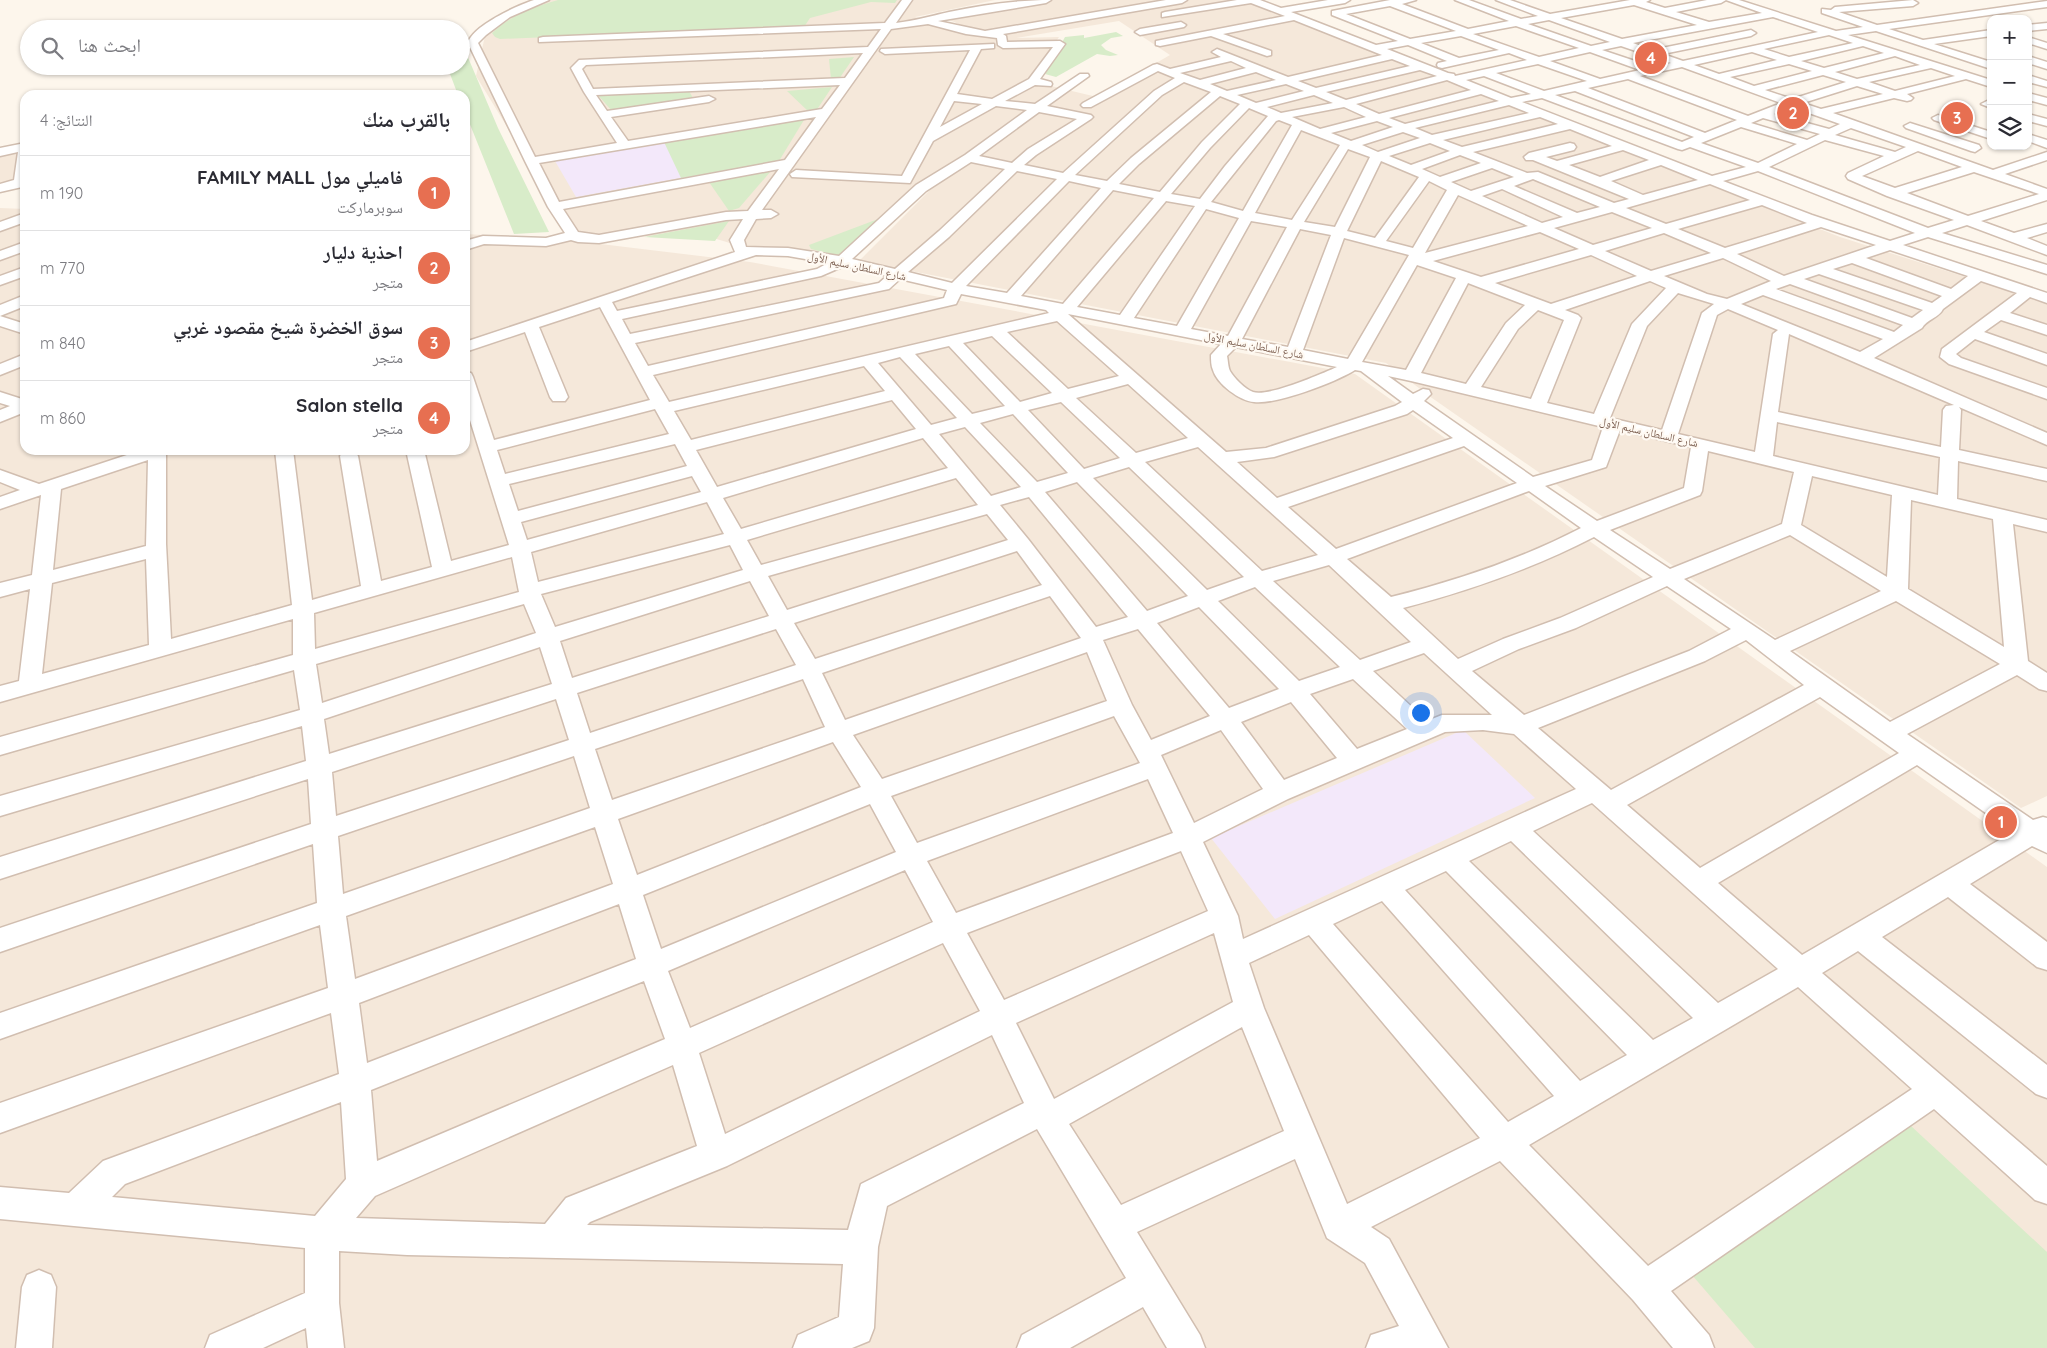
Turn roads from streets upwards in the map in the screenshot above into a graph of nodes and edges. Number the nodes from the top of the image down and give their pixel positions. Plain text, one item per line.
1 (544, 0) edge
2 (907, 0) edge
3 (919, 0) edge
4 (1046, 0) edge
5 (1182, 0) edge
6 (1345, 0) edge
7 (1382, 0) edge
8 (1411, 0) edge
9 (1460, 0) edge
10 (1501, 0) edge
11 (1594, 0) edge
12 (1645, 0) edge
13 (1721, 0) edge
14 (1821, 0) edge
15 (1993, 0) edge
16 (1635, 2) junction
17 (1913, 3) edge
18 (1094, 4) dead end
19 (1255, 4) edge
20 (1392, 4) junction
21 (1544, 4) dead end
22 (1870, 4) edge
23 (2047, 4) edge
24 (1611, 5) junction
25 (1731, 5) edge
26 (1276, 7) edge
27 (1364, 8) junction
28 (1524, 8) junction
29 (2022, 8) junction
30 (1847, 9) junction
31 (1825, 11) junction
32 (1938, 11) dead end
33 (1110, 12) junction
34 (1383, 15) dead end
35 (1662, 15) junction
36 (1777, 15) junction
37 (2047, 15) edge
38 (1547, 16) junction
39 (1806, 16) junction
40 (1955, 16) junction
41 (1325, 18) junction
42 (1474, 20) dead end
43 (1705, 20) junction
44 (928, 21) junction
45 (1124, 21) dead end
46 (1299, 22) junction
47 (1519, 22) junction
48 (1914, 22) junction
49 (977, 23) dead end
50 (901, 25) junction
51 (888, 26) junction
52 (1782, 26) dead end
53 (2047, 26) edge
54 (948, 27) junction
55 (1196, 27) dead end
56 (1491, 27) junction
57 (1987, 27) edge
58 (1612, 28) dead end
59 (1875, 28) junction
60 (2032, 28) edge
61 (1419, 30) dead end
62 (1764, 30) dead end
63 (1140, 32) dead end
64 (1463, 32) junction
65 (1592, 32) junction
66 (1833, 33) junction
67 (983, 34) junction
68 (1213, 34) junction
69 (1508, 34) dead end
70 (1987, 34) edge
71 (1436, 37) junction
72 (543, 40) dead end
73 (1258, 40) dead end
74 (2032, 41) edge
75 (1408, 42) junction
76 (1621, 42) junction
77 (1160, 43) dead end
78 (1865, 43) junction
79 (1922, 43) junction
80 (1240, 44) junction
81 (1003, 45) junction
82 (2046, 45) edge
83 (977, 47) junction
84 (1374, 47) junction
85 (2032, 47) edge
86 (1523, 48) dead end
87 (1545, 48) dead end
88 (1882, 48) junction
89 (1591, 49) junction
90 (1752, 49) junction
91 (1351, 50) dead end
92 (1510, 50) junction
93 (1650, 53) junction
94 (1897, 53) junction
95 (866, 54) junction
96 (882, 54) junction
97 (1987, 54) edge
98 (1394, 55) junction
99 (1564, 55) junction
100 (1485, 56) junction
101 (1965, 57) junction
102 (1235, 59) junction
103 (2031, 60) edge
104 (1458, 61) junction
105 (1540, 61) junction
106 (1581, 61) dead end
107 (1789, 61) junction
108 (1683, 64) junction
109 (1930, 64) junction
110 (1987, 65) edge
111 (1283, 66) dead end
112 (1515, 66) junction
113 (2047, 66) edge
114 (1424, 67) junction
115 (1260, 69) junction
116 (1654, 70) junction
117 (1822, 71) junction
118 (1169, 72) junction
119 (1531, 72) dead end
120 (1486, 73) junction
121 (1084, 76) dead end
122 (1674, 76) dead end
123 (1966, 76) junction
124 (1718, 77) junction
125 (1183, 78) junction
126 (1453, 78) junction
127 (1604, 78) junction
128 (2032, 79) edge
129 (1287, 80) junction
130 (1625, 80) junction
131 (848, 81) junction
132 (1033, 81) junction
133 (1556, 81) dead end
134 (814, 82) junction
135 (1857, 82) junction
136 (1987, 83) edge
137 (1199, 84) junction
138 (2047, 84) edge
139 (695, 87) junction
140 (1573, 87) junction
141 (1065, 88) junction
142 (1483, 90) junction
143 (1754, 90) junction
144 (589, 92) junction
145 (1315, 92) junction
146 (1224, 93) junction
147 (1544, 94) junction
148 (2047, 94) edge
149 (1101, 96) junction
150 (2032, 96) edge
151 (952, 97) junction
152 (1901, 97) junction
153 (2032, 98) edge
154 (704, 100) junction
155 (1512, 101) junction
156 (994, 102) junction
157 (1148, 102) junction
158 (1791, 103) junction
159 (1252, 104) junction
160 (1344, 104) junction
161 (2047, 104) edge
162 (1754, 105) dead end
163 (1037, 108) junction
164 (2032, 109) edge
165 (827, 112) junction
166 (1542, 113) junction
167 (1766, 113) junction
168 (1821, 113) junction
169 (604, 115) junction
170 (1282, 116) junction
171 (1377, 117) junction
172 (1023, 118) junction
173 (1938, 118) dead end
174 (2032, 119) edge
175 (1080, 121) junction
176 (1744, 121) junction
177 (1709, 122) dead end
178 (1849, 124) junction
179 (1304, 125) junction
180 (1571, 125) junction
181 (2047, 125) edge
182 (1910, 126) dead end
183 (1120, 128) junction
184 (1403, 128) junction
185 (1725, 129) junction
186 (2032, 130) edge
187 (1321, 132) junction
188 (1536, 133) junction
189 (1987, 135) edge
190 (1164, 136) junction
191 (1705, 137) junction
192 (929, 138) junction
193 (996, 138) junction
194 (2032, 138) edge
195 (1430, 139) junction
196 (1827, 140) junction
197 (1350, 144) junction
198 (1686, 144) junction
199 (1808, 144) junction
200 (1987, 144) edge
201 (2047, 144) edge
202 (624, 145) junction
203 (1625, 146) junction
204 (1040, 147) junction
205 (1918, 147) junction
206 (20, 148) edge
207 (1975, 148) junction
208 (1460, 151) junction
209 (0, 152) edge
210 (1791, 152) junction
211 (1377, 156) junction
212 (1533, 156) junction
213 (1896, 156) junction
214 (1946, 156) junction
215 (2047, 156) edge
216 (969, 158) junction
217 (1657, 159) junction
218 (1858, 159) dead end
219 (531, 161) junction
220 (804, 163) dead end
221 (1875, 164) junction
222 (1494, 165) junction
223 (1560, 166) junction
224 (1014, 167) junction
225 (1759, 167) junction
226 (1976, 167) junction
227 (1410, 169) junction
228 (792, 173) junction
229 (1993, 174) junction
230 (1426, 176) junction
231 (1529, 176) junction
232 (1065, 178) junction
233 (1709, 180) junction
234 (1600, 181) junction
235 (20, 182) edge
236 (1439, 182) junction
237 (1803, 183) junction
238 (1502, 185) junction
239 (1110, 186) junction
240 (0, 188) edge
241 (1455, 188) junction
242 (1892, 193) junction
243 (2047, 194) edge
244 (1471, 195) junction
245 (1162, 196) junction
246 (1757, 199) junction
247 (1643, 200) junction
248 (1851, 202) junction
249 (1203, 204) junction
250 (1614, 206) junction
251 (555, 207) junction
252 (0, 211) edge
253 (20, 213) edge
254 (753, 213) junction
255 (773, 215) dead end
256 (1821, 215) junction
257 (1247, 216) junction
258 (1575, 217) junction
259 (20, 219) edge
260 (1966, 221) junction
261 (1295, 225) junction
262 (1542, 226) junction
263 (0, 227) edge
264 (1665, 228) junction
265 (2047, 228) edge
266 (1524, 231) junction
267 (1339, 233) junction
268 (1928, 233) junction
269 (573, 235) junction
270 (2013, 238) junction
271 (768, 239) dead end
272 (1378, 243) junction
273 (470, 244) edge
274 (1889, 247) junction
275 (20, 248) edge
276 (1595, 251) junction
277 (2047, 251) edge
278 (750, 252) junction
279 (1724, 253) junction
280 (1579, 255) junction
281 (0, 256) edge
282 (1417, 258) junction
283 (1852, 258) junction
284 (842, 261) junction
285 (1819, 269) junction
286 (2047, 270) edge
287 (20, 273) edge
288 (899, 275) junction
289 (1464, 276) junction
290 (1650, 276) junction
291 (1979, 276) junction
292 (1787, 280) junction
293 (0, 281) edge
294 (1635, 281) junction
295 (1481, 282) junction
296 (955, 288) junction
297 (1762, 288) junction
298 (1673, 289) junction
299 (2028, 292) junction
300 (1952, 294) junction
301 (2047, 298) edge
302 (1010, 299) junction
303 (20, 302) edge
304 (1536, 303) junction
305 (1723, 305) junction
306 (609, 308) junction
307 (1552, 309) junction
308 (1936, 310) junction
309 (0, 311) edge
310 (1059, 311) junction
311 (1998, 314) junction
312 (0, 321) edge
313 (1124, 321) junction
314 (530, 325) junction
315 (1916, 325) junction
316 (20, 327) edge
317 (996, 330) junction
318 (2047, 330) edge
319 (1182, 331) junction
320 (1972, 333) junction
321 (1781, 334) junction
322 (1896, 338) junction
323 (626, 340) junction
324 (952, 340) junction
325 (1233, 341) junction
326 (470, 342) edge
327 (904, 352) junction
328 (1294, 352) junction
329 (1861, 358) junction
330 (868, 360) junction
331 (2047, 360) edge
332 (20, 361) edge
333 (1357, 365) junction
334 (0, 370) edge
335 (644, 372) junction
336 (1411, 376) junction
337 (1130, 378) junction
338 (1437, 382) junction
339 (1471, 390) junction
340 (470, 392) edge
341 (895, 394) junction
342 (2047, 394) edge
343 (1065, 395) junction
344 (0, 397) edge
345 (559, 397) dead end
346 (1412, 401) junction
347 (662, 405) junction
348 (1537, 406) junction
349 (1014, 408) junction
350 (1952, 410) junction
351 (17, 411) edge
352 (1770, 415) junction
353 (968, 420) junction
354 (1607, 422) junction
355 (925, 432) junction
356 (1668, 437) junction
357 (1201, 440) junction
358 (1467, 440) junction
359 (2047, 440) edge
360 (683, 442) junction
361 (1700, 444) junction
362 (488, 447) junction
363 (2047, 453) edge
364 (1950, 454) junction
365 (144, 455) edge
366 (153, 455) edge
367 (285, 455) edge
368 (416, 455) edge
369 (350, 456) dead end
370 (1222, 458) junction
371 (1763, 459) junction
372 (1134, 460) junction
373 (698, 469) junction
374 (1804, 469) junction
375 (959, 471) junction
376 (1080, 475) junction
377 (2047, 475) edge
378 (0, 476) edge
379 (499, 481) junction
380 (1531, 484) junction
381 (45, 488) junction
382 (1033, 489) junction
383 (1902, 492) junction
384 (712, 495) junction
385 (1946, 502) junction
386 (0, 503) edge
387 (989, 505) junction
388 (1274, 505) junction
389 (2002, 516) junction
390 (511, 519) junction
391 (2047, 526) edge
392 (1791, 527) junction
393 (1595, 529) junction
394 (734, 537) junction
395 (1021, 543) junction
396 (520, 549) junction
397 (156, 550) junction
398 (1333, 557) junction
399 (443, 570) junction
400 (755, 573) junction
401 (1670, 577) junction
402 (42, 579) junction
403 (1258, 579) junction
404 (1054, 588) junction
405 (0, 590) edge
406 (372, 590) junction
407 (1897, 592) junction
408 (530, 593) junction
409 (1202, 598) junction
410 (1387, 605) junction
411 (302, 609) junction
412 (1143, 620) junction
413 (782, 621) junction
414 (1747, 630) junction
415 (548, 637) junction
416 (1091, 639) junction
417 (1427, 644) junction
418 (160, 649) junction
419 (1774, 650) junction
420 (304, 658) junction
421 (2017, 665) junction
422 (809, 669) junction
423 (1457, 669) junction
424 (1356, 671) junction
425 (2047, 683) edge
426 (30, 685) junction
427 (1822, 686) junction
428 (564, 688) junction
429 (1295, 691) junction
430 (0, 694) edge
431 (1120, 705) junction
432 (311, 715) junction
433 (1226, 720) junction
434 (1520, 726) junction
435 (839, 732) junction
436 (1424, 732) junction
437 (1889, 733) junction
438 (0, 746) edge
439 (583, 746) junction
440 (1918, 753) junction
441 (1151, 759) junction
442 (1354, 761) junction
443 (319, 766) junction
444 (876, 791) junction
445 (1279, 792) junction
446 (1602, 797) junction
447 (0, 806) edge
448 (604, 813) junction
449 (1514, 828) junction
450 (325, 829) junction
451 (2042, 834) edge
452 (1189, 837) junction
453 (912, 856) junction
454 (1449, 858) junction
455 (0, 868) edge
456 (1698, 882) junction
457 (1949, 883) junction
458 (1386, 887) junction
459 (629, 889) junction
460 (331, 909) junction
461 (1224, 916) junction
462 (1314, 921) junction
463 (950, 927) junction
464 (1860, 936) junction
465 (0, 940) edge
466 (1233, 958) junction
467 (2047, 958) edge
468 (652, 965) junction
469 (1799, 972) junction
470 (343, 996) junction
471 (1249, 1008) junction
472 (998, 1017) junction
473 (1715, 1020) junction
474 (0, 1026) edge
475 (682, 1046) junction
476 (1650, 1058) junction
477 (355, 1082) junction
478 (2047, 1084) edge
479 (1935, 1091) junction
480 (1577, 1100) junction
481 (1045, 1115) junction
482 (0, 1118) edge
483 (1304, 1139) junction
484 (1504, 1142) junction
485 (716, 1155) junction
486 (363, 1184) junction
487 (2047, 1188) edge
488 (0, 1203) edge
489 (74, 1210) junction
490 (1114, 1224) junction
491 (1339, 1226) junction
492 (322, 1233) junction
493 (554, 1240) junction
494 (861, 1247) junction
495 (1149, 1284) junction
496 (39, 1287) dead end
497 (1644, 1288) junction
498 (322, 1303) junction
499 (1427, 1343) edge
500 (34, 1348) edge
501 (223, 1348) edge
502 (326, 1348) edge
503 (811, 1348) edge
504 (1035, 1348) edge
505 (1187, 1348) edge
506 (1384, 1348) edge
507 (1696, 1348) edge

1 - 219 street
2 - 51 street
3 - 50 street
4 - 44 street
5 - 33 street
6 - 26 street
7 - 20 street
8 - 20 street
9 - 47 street
10 - 28 street
11 - 24 street
12 - 16 street
13 - 35 street
14 - 30 street
15 - 29 street
16 - 24 street
16 - 35 street
17 - 22 street
18 - 33 street
19 - 26 street
19 - 63 street
20 - 27 street
20 - 64 street
21 - 28 street
22 - 30 street
22 - 48 street
23 - 29 street
24 - 38 street
25 - 36 street
26 - 46 street
27 - 34 street
27 - 41 street
28 - 38 street
29 - 37 street
29 - 40 street
30 - 31 street
31 - 39 street
31 - 59 street
32 - 40 street
33 - 45 street
33 - 67 street
35 - 43 street
36 - 39 street
36 - 43 street
38 - 47 street
38 - 65 street
39 - 52 street
39 - 66 street
40 - 48 street
40 - 57 street
41 - 46 street
41 - 75 street
41 - 84 street
42 - 56 street
43 - 76 street
44 - 50 street
44 - 54 street
46 - 68 street
47 - 56 street
47 - 89 street
48 - 59 street
49 - 54 street
50 - 51 street
50 - 96 street
51 - 72 street
51 - 95 street
53 - 60 street
54 - 67 street
55 - 68 street
56 - 64 street
56 - 69 street
58 - 65 street
59 - 66 street
59 - 79 street
61 - 71 street
62 - 93 street
64 - 71 street
64 - 92 street
65 - 76 street
66 - 78 street
66 - 90 street
67 - 81 street
68 - 77 street
68 - 80 street
70 - 79 street
71 - 75 street
71 - 100 street
73 - 80 street
74 - 82 street
75 - 84 street
75 - 104 street
76 - 89 street
76 - 93 street
78 - 88 street
78 - 107 street
79 - 88 street
79 - 101 street
80 - 102 street
80 - 102 street
81 - 83 street
81 - 132 street
82 - 85 street
83 - 96 street
83 - 151 street
84 - 91 street
84 - 98 street
86 - 92 street
87 - 99 street
88 - 94 street
89 - 99 street
89 - 116 street
90 - 107 street
90 - 108 street
92 - 100 street
92 - 105 street
93 - 108 street
94 - 109 street
94 - 117 street
95 - 96 street
95 - 131 street
95 - 144 street
97 - 101 street
98 - 114 street
98 - 129 street
99 - 105 street
99 - 106 street
100 - 104 street
100 - 112 street
101 - 109 street
101 - 110 street
102 - 115 street
102 - 118 street
103 - 113 street
104 - 114 street
105 - 112 street
105 - 127 street
107 - 117 street
107 - 124 street
108 - 116 street
108 - 124 street
109 - 123 street
109 - 135 street
111 - 115 street
112 - 119 street
112 - 120 street
114 - 126 street
114 - 145 street
115 - 129 street
115 - 137 street
116 - 122 street
116 - 130 street
117 - 135 street
117 - 143 street
118 - 125 street
118 - 149 street
120 - 126 street
120 - 147 street
121 - 141 street
123 - 136 street
123 - 152 street
124 - 143 street
125 - 137 street
125 - 157 street
126 - 142 street
126 - 160 street
127 - 130 street
127 - 140 street
128 - 138 street
129 - 145 street
129 - 146 street
130 - 176 street
131 - 134 street
131 - 165 street
132 - 141 street
132 - 156 street
133 - 140 street
134 - 139 street
134 - 154 street
135 - 152 street
135 - 158 street
137 - 146 street
139 - 144 street
139 - 154 street
140 - 147 street
140 - 191 street
141 - 149 street
141 - 163 street
142 - 155 street
142 - 171 street
143 - 158 street
144 - 169 street
145 - 159 street
145 - 160 street
146 - 159 street
146 - 190 street
147 - 155 street
147 - 198 street
148 - 150 street
149 - 157 street
149 - 175 street
151 - 156 street
151 - 192 street
152 - 168 street
153 - 161 street
154 - 169 street
155 - 166 street
155 - 184 street
156 - 163 street
156 - 192 street
157 - 183 street
158 - 167 street
158 - 168 street
159 - 170 street
159 - 245 street
160 - 170 street
160 - 171 street
161 - 164 street
162 - 167 street
163 - 172 street
163 - 175 street
165 - 202 street
165 - 228 street
166 - 180 street
166 - 195 street
167 - 176 street
167 - 196 street
168 - 178 street
169 - 202 street
170 - 179 street
170 - 249 street
171 - 184 street
171 - 187 street
172 - 175 street
172 - 193 street
173 - 189 street
174 - 181 street
175 - 183 street
175 - 204 street
176 - 185 street
176 - 199 street
177 - 185 street
178 - 196 street
178 - 205 street
179 - 187 street
179 - 257 street
180 - 188 street
180 - 203 street
181 - 186 street
182 - 207 street
183 - 190 street
183 - 232 street
184 - 195 street
184 - 197 street
185 - 191 street
185 - 210 street
187 - 197 street
188 - 208 street
188 - 212 street
190 - 239 street
191 - 198 street
192 - 228 street
193 - 204 street
193 - 216 street
194 - 201 street
195 - 208 street
195 - 211 street
196 - 199 street
196 - 213 street
197 - 211 street
197 - 261 street
198 - 217 street
198 - 225 street
199 - 210 street
200 - 207 street
202 - 219 street
203 - 217 street
203 - 223 street
204 - 224 street
205 - 213 street
205 - 214 street
206 - 209 street
207 - 214 street
208 - 222 street
208 - 227 street
210 - 225 street
211 - 227 street
211 - 267 street
212 - 222 street
212 - 223 street
213 - 221 street
214 - 226 street
215 - 229 street
216 - 224 street
216 - 284 street
217 - 233 street
217 - 234 street
218 - 221 street
219 - 251 street
220 - 228 street
221 - 242 street
222 - 231 street
222 - 236 street
223 - 231 street
223 - 234 street
224 - 232 street
224 - 288 street
225 - 233 street
225 - 237 street
226 - 229 street
226 - 242 street
227 - 230 street
228 - 251 street
228 - 254 street
229 - 243 street
230 - 236 street
230 - 272 street
231 - 238 street
231 - 250 street
232 - 239 street
232 - 296 street
233 - 246 street
233 - 247 street
234 - 247 street
235 - 240 street
236 - 241 street
237 - 246 street
237 - 248 street
238 - 244 street
238 - 258 street
239 - 245 street
239 - 302 street
241 - 244 street
241 - 282 street
242 - 260 street
243 - 260 street
244 - 262 street
245 - 249 street
245 - 310 street
246 - 256 street
246 - 264 street
247 - 250 street
248 - 256 street
248 - 268 street
249 - 257 street
249 - 313 street
250 - 258 street
250 - 264 street
251 - 269 street
252 - 253 street
254 - 255 street
254 - 269 street
254 - 278 street
256 - 274 street
256 - 279 street
257 - 261 street
257 - 319 street
258 - 262 street
259 - 263 street
260 - 268 street
260 - 270 street
261 - 267 street
261 - 325 street
262 - 266 street
262 - 276 street
264 - 276 street
264 - 279 street
265 - 270 street
266 - 280 street
266 - 282 street
267 - 272 street
267 - 328 street
268 - 274 street
268 - 286 street
269 - 273 street
270 - 277 street
271 - 278 street
272 - 282 street
274 - 283 street
274 - 291 street
275 - 281 street
276 - 280 street
276 - 290 street
278 - 284 street, شارع السلطان سليم الأول
278 - 306 street, شارع السلطان سليم الأول
279 - 290 street
279 - 292 street
280 - 294 street
280 - 295 street
282 - 289 street
282 - 333 street
283 - 285 street
283 - 300 street
284 - 288 street, شارع السلطان سليم الأول
284 - 306 street
285 - 292 street
285 - 308 street
287 - 293 street
288 - 296 street, شارع السلطان سليم الأول
288 - 323 street
289 - 295 street
289 - 336 street
290 - 294 street
290 - 298 street
291 - 299 street
291 - 300 street
292 - 297 street
292 - 315 street
294 - 298 street
294 - 307 street
295 - 304 street
296 - 302 street, شارع السلطان سليم الأول
296 - 335 street
297 - 305 street
297 - 322 street
298 - 305 street
298 - 354 street
299 - 301 street
299 - 311 street
300 - 308 street
302 - 310 street, شارع السلطان سليم الأول
303 - 309 street
304 - 307 street
304 - 339 street
305 - 321 street
305 - 329 street
305 - 356 street
306 - 314 street, شارع السلطان سليم الأول
306 - 323 street
307 - 348 street
308 - 315 street
310 - 313 street, شارع السلطان سليم الأول
310 - 317 street
310 - 337 street
311 - 318 street
311 - 320 street
312 - 316 street
313 - 319 street, شارع السلطان سليم الأول
314 - 326 street, شارع السلطان سليم الأول
314 - 345 street
315 - 322 street
317 - 324 street
317 - 343 street
319 - 325 street, شارع السلطان سليم الأول
320 - 331 street
320 - 342 street
321 - 350 street
321 - 352 street
322 - 329 street
323 - 335 street
324 - 327 street
324 - 349 street
325 - 328 street, شارع السلطان سليم الأول
325 - 333 street
327 - 330 street
327 - 353 street
328 - 333 street, شارع السلطان سليم الأول
329 - 359 street
330 - 341 street
330 - 347 street
332 - 334 street
333 - 336 street, شارع السلطان سليم الأول
333 - 346 street
335 - 347 street
336 - 338 street, شارع السلطان سليم الأول
337 - 343 street
337 - 357 street
338 - 339 street, شارع السلطان سليم الأول
338 - 346 street
339 - 348 street, شارع السلطان سليم الأول
340 - 362 street
341 - 355 street
341 - 360 street
343 - 349 street
343 - 372 street
344 - 351 street
346 - 358 street
346 - 370 street
347 - 360 street
347 - 362 street
348 - 354 street, شارع السلطان سليم الأول
349 - 353 street
349 - 376 street
350 - 363 street
350 - 364 street
352 - 364 street
352 - 371 street
353 - 355 street
353 - 382 street
354 - 356 street, شارع السلطان سليم الأول
354 - 380 street
355 - 375 street
355 - 384 street
356 - 361 street, شارع السلطان سليم الأول
357 - 370 street
357 - 372 street
358 - 380 street
358 - 388 street
360 - 373 street
360 - 379 street
361 - 371 street, شارع السلطان سليم الأول
361 - 393 street
362 - 379 street
364 - 377 street
364 - 385 street
365 - 381 street
366 - 397 street
367 - 411 street
368 - 399 street
369 - 406 street
370 - 388 street
371 - 374 street, شارع السلطان سليم الأول
372 - 376 street
372 - 403 street
373 - 384 street
373 - 390 street
374 - 383 street, شارع السلطان سليم الأول
374 - 392 street
375 - 387 street
375 - 394 street
376 - 382 street
376 - 409 street
378 - 381 street
379 - 390 street
380 - 393 street
380 - 398 street
381 - 386 street
381 - 402 street
382 - 387 street
382 - 412 street
383 - 385 street, شارع السلطان سليم الأول
383 - 407 street
384 - 394 street
384 - 396 street
385 - 389 street, شارع السلطان سليم الأول
387 - 395 street
387 - 400 street
388 - 398 street
389 - 391 street, شارع السلطان سليم الأول
389 - 421 street
390 - 396 street
392 - 401 street
392 - 407 street
393 - 401 street
393 - 410 street
394 - 400 street
394 - 408 street
395 - 404 street
395 - 413 street
396 - 399 street
396 - 408 street
397 - 402 street
397 - 418 street
398 - 403 street
398 - 410 street
399 - 406 street
400 - 413 street
400 - 415 street
401 - 414 street
401 - 423 street
402 - 405 street
402 - 426 street
403 - 409 street
403 - 424 street
404 - 416 street
404 - 422 street
406 - 411 street
407 - 419 street
407 - 421 street
408 - 415 street
408 - 420 street
409 - 412 street
409 - 429 street
410 - 417 street
411 - 418 street
411 - 420 street
412 - 416 street
412 - 433 street
413 - 422 street
413 - 428 street
414 - 419 street
414 - 434 street
415 - 428 street
415 - 432 street
416 - 431 street
416 - 435 street
417 - 423 street
417 - 424 street
418 - 426 street
419 - 427 street
420 - 432 street
420 - 438 street
421 - 425 street
421 - 437 street
422 - 435 street
422 - 439 street
423 - 434 street
424 - 429 street
424 - 436 street
426 - 430 street
427 - 437 street
427 - 446 street
428 - 439 street
428 - 443 street
429 - 433 street
429 - 442 street
431 - 441 street
431 - 444 street
432 - 443 street
432 - 447 street
433 - 441 street
433 - 445 street
434 - 436 street
434 - 446 street
435 - 444 street
435 - 448 street
436 - 442 street
437 - 440 street
439 - 448 street
439 - 450 street
440 - 451 street
440 - 456 street
441 - 452 street
441 - 453 street
442 - 445 street
443 - 450 street
443 - 455 street
444 - 453 street
444 - 459 street
445 - 452 street
446 - 449 street
446 - 456 street
448 - 459 street
448 - 460 street
449 - 454 street
449 - 473 street
450 - 460 street
450 - 465 street
451 - 457 street
452 - 461 street
452 - 463 street
453 - 463 street
453 - 468 street
454 - 458 street
454 - 476 street
456 - 469 street
457 - 464 street
457 - 467 street
458 - 462 street
458 - 480 street
459 - 468 street
459 - 470 street
460 - 470 street
460 - 474 street
461 - 466 street
461 - 472 street
462 - 466 street
462 - 484 street
463 - 472 street
463 - 475 street
464 - 469 street
464 - 478 street
466 - 471 street
468 - 475 street
468 - 477 street
469 - 473 street
469 - 479 street
470 - 477 street
470 - 482 street
471 - 481 street
471 - 483 street
472 - 481 street
472 - 485 street
473 - 476 street
475 - 485 street
475 - 486 street
476 - 480 street
477 - 486 street
477 - 489 street
479 - 487 street
479 - 497 street
480 - 484 street
481 - 490 street
481 - 494 street
483 - 490 street
483 - 491 street
484 - 491 street
484 - 497 street
485 - 493 street
486 - 492 street
488 - 489 street
489 - 492 street
490 - 495 street
491 - 499 street
492 - 493 street
492 - 498 street
493 - 494 street
494 - 503 street
495 - 504 street
495 - 505 street
496 - 500 street
497 - 507 street
498 - 501 street
498 - 502 street
499 - 506 street

